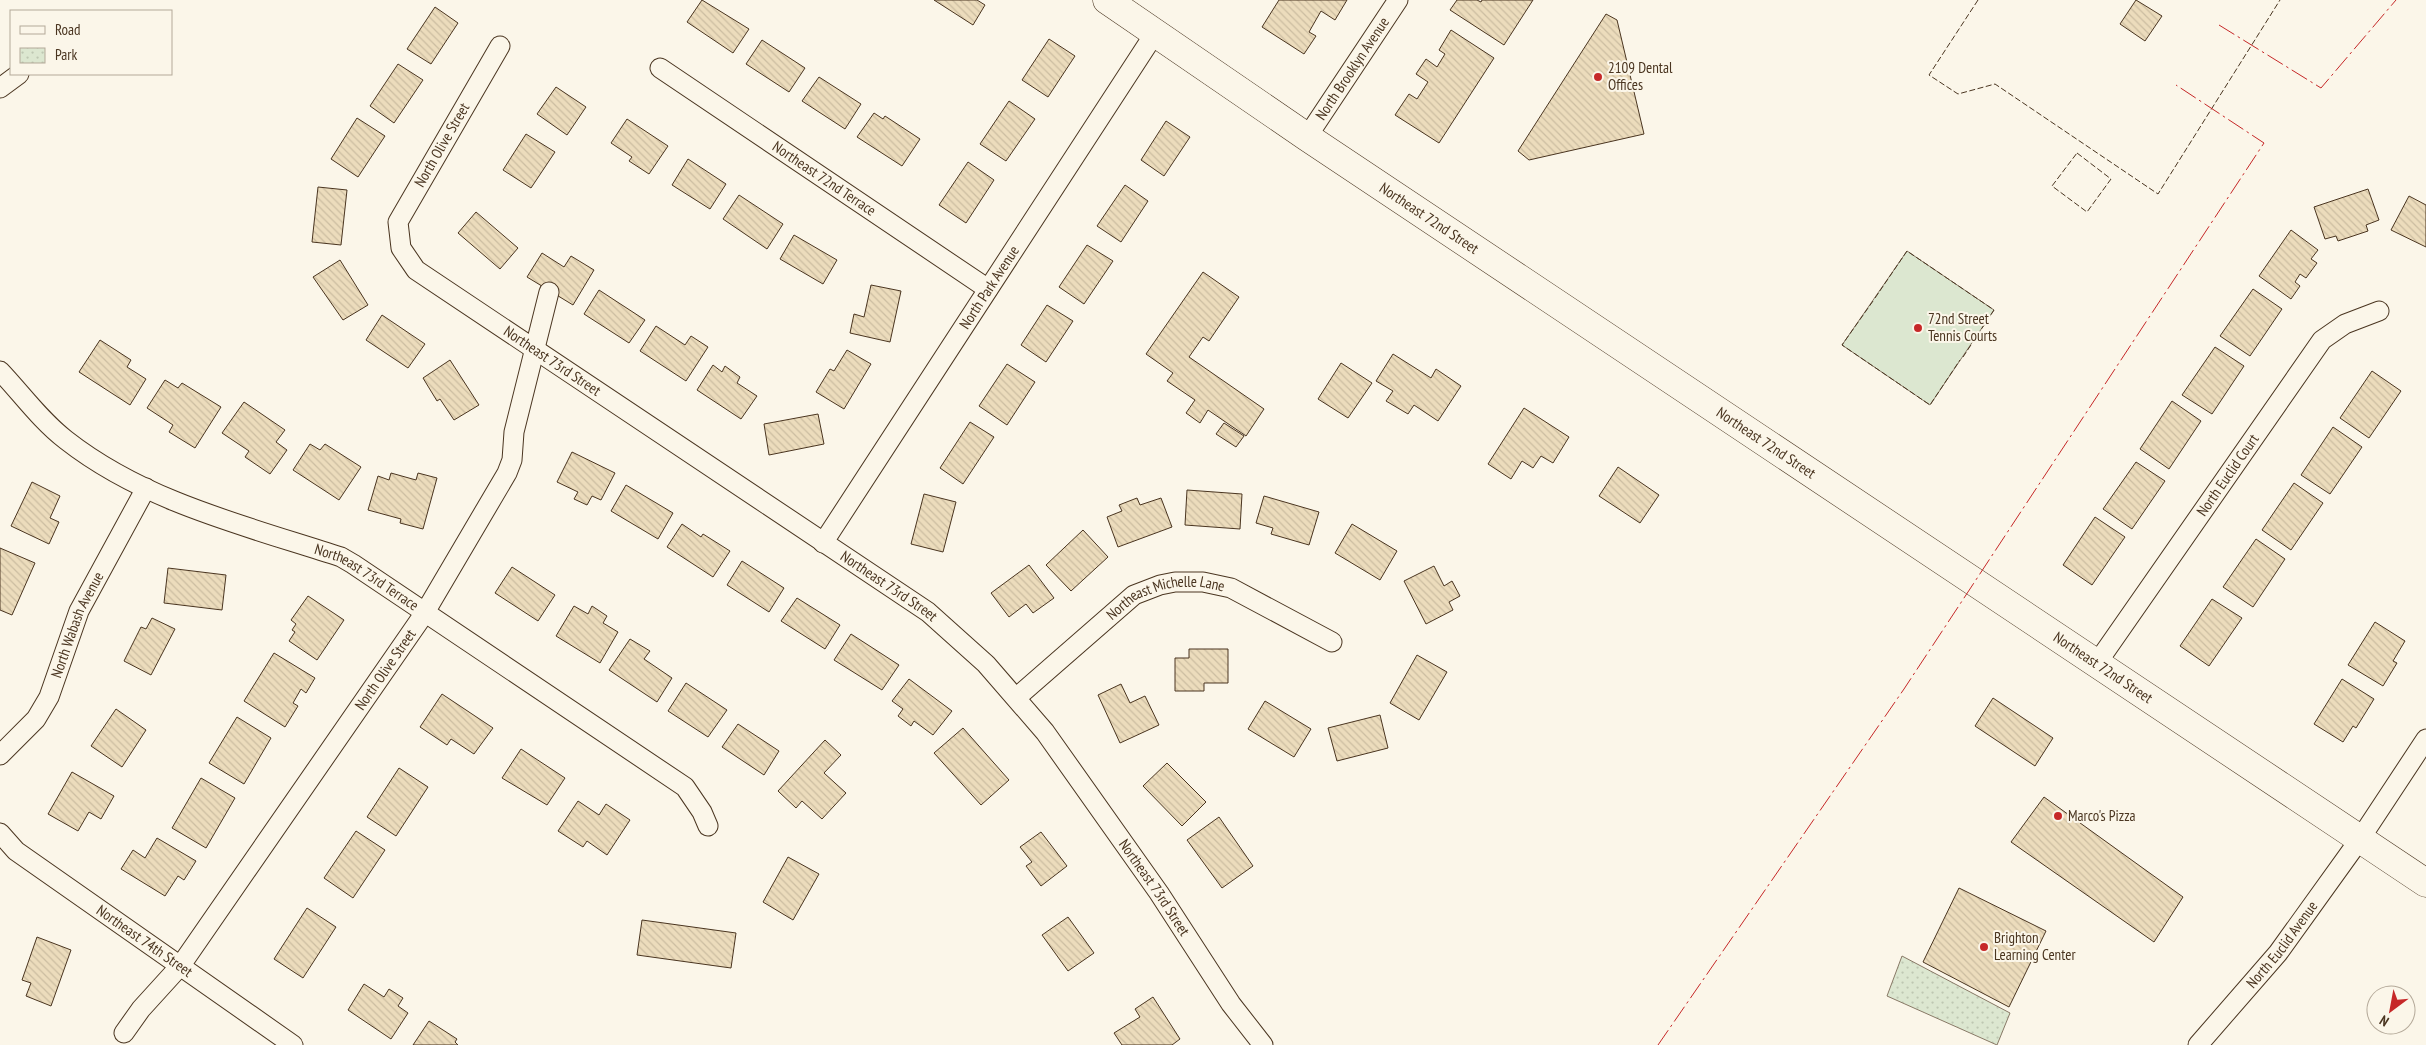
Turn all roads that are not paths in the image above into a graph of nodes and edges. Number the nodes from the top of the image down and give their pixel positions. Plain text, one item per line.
1 (1107, 0) edge
2 (1398, 0) edge
3 (1155, 32) junction
4 (500, 46) dead end
5 (660, 68) dead end
6 (18, 75) edge
7 (0, 88) edge
8 (1307, 137) junction
9 (401, 248) joint
10 (988, 289) junction
11 (549, 292) dead end
12 (2378, 311) dead end
13 (536, 350) junction
14 (0, 371) edge
15 (146, 488) junction
16 (823, 543) junction
17 (424, 614) junction
18 (1332, 642) dead end
19 (2097, 664) junction
20 (1017, 697) junction
21 (2426, 739) edge
22 (0, 755) edge
23 (708, 826) dead end
24 (0, 833) edge
25 (2360, 839) junction
26 (2426, 883) edge
27 (181, 965) junction
28 (124, 1033) dead end
29 (293, 1045) edge
30 (1263, 1045) edge
31 (2198, 1045) edge

1 - 3 main road, Northeast 72nd Street
2 - 8 street, North Brooklyn Avenue
3 - 8 main road, Northeast 72nd Street
3 - 10 street, North Park Avenue
4 - 9 street, North Olive Street
5 - 10 street, Northeast 72nd Terrace
6 - 7 street
8 - 19 main road, Northeast 72nd Street
9 - 13 street, Northeast 73rd Street
10 - 16 street, North Park Avenue
11 - 13 street, North Olive Street
12 - 19 street, North Euclid Court
13 - 16 street, Northeast 73rd Street
13 - 17 street, North Olive Street
14 - 15 street, Northeast 73rd Terrace
15 - 17 street, Northeast 73rd Terrace
15 - 22 street, North Wabash Avenue
16 - 20 street, Northeast 73rd Street
17 - 23 street, Northeast 73rd Terrace
17 - 27 street, North Olive Street
18 - 20 street, Northeast Michelle Lane
19 - 25 main road, Northeast 72nd Street
20 - 30 street, Northeast 73rd Street
21 - 25 street, North Euclid Avenue
24 - 27 street, Northeast 74th Street
25 - 26 main road, Northeast 72nd Street
25 - 31 street, North Euclid Avenue
27 - 28 street, North Olive Street
27 - 29 street, Northeast 74th Street

